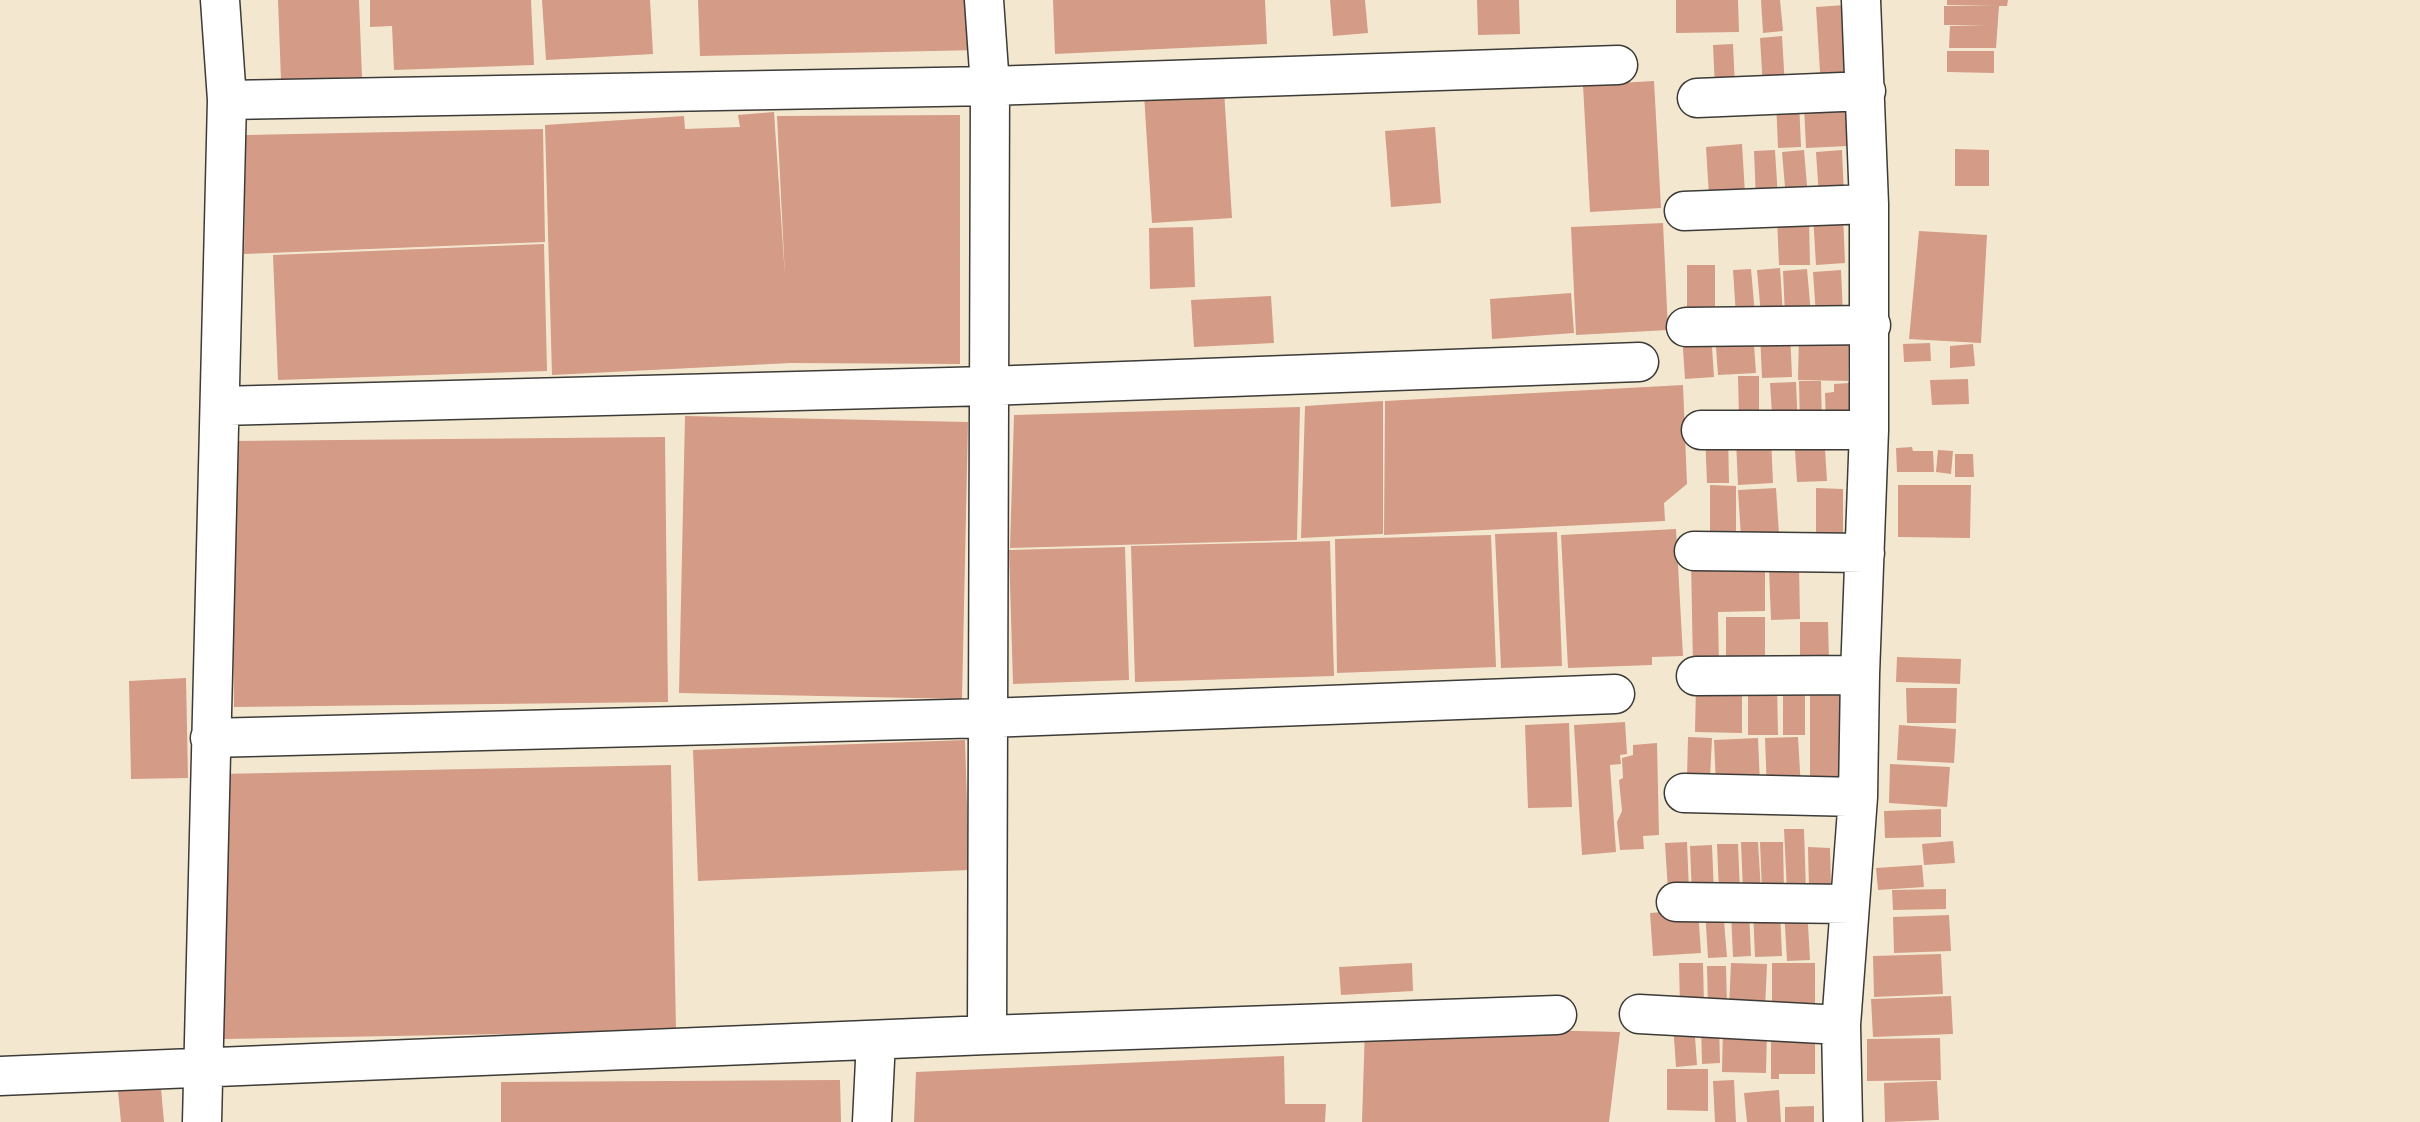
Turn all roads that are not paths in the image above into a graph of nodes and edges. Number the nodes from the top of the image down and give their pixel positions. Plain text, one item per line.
1 (220, 0) edge
2 (984, 0) edge
3 (1861, 0) edge
4 (1618, 65) dead end
5 (990, 86) junction
6 (1866, 91) junction
7 (1697, 98) dead end
8 (227, 100) junction
9 (1869, 204) junction
10 (1684, 211) dead end
11 (1871, 325) junction
12 (1686, 327) dead end
13 (1639, 362) dead end
14 (988, 386) junction
15 (220, 406) junction
16 (1701, 430) dead end
17 (1869, 430) junction
18 (1694, 551) dead end
19 (1865, 553) junction
20 (1860, 675) junction
21 (1696, 676) dead end
22 (1615, 694) dead end
23 (988, 718) junction
24 (210, 738) junction
25 (1684, 793) dead end
26 (1858, 797) junction
27 (1676, 902) dead end
28 (1850, 904) junction
29 (1639, 1014) dead end
30 (1557, 1015) dead end
31 (1841, 1025) junction
32 (987, 1035) junction
33 (876, 1040) junction
34 (203, 1068) junction
35 (0, 1076) edge
36 (202, 1122) edge
37 (872, 1122) edge
38 (1843, 1122) edge

1 - 8 street
2 - 5 street
3 - 6 street
4 - 5 street
5 - 8 street
5 - 14 street
6 - 7 street
6 - 9 street
8 - 15 street
9 - 10 street
9 - 11 street
11 - 12 street
11 - 17 street
13 - 14 street
14 - 15 street
14 - 23 street
15 - 24 street
16 - 17 street
17 - 19 street
18 - 19 street
19 - 20 street
20 - 21 street
20 - 26 street
22 - 23 street
23 - 24 street
23 - 32 street
24 - 34 street
25 - 26 street
26 - 28 street
27 - 28 street
28 - 31 street
29 - 31 street
30 - 32 street
31 - 38 street
32 - 33 street
33 - 34 street
33 - 37 street
34 - 35 street
34 - 36 street

